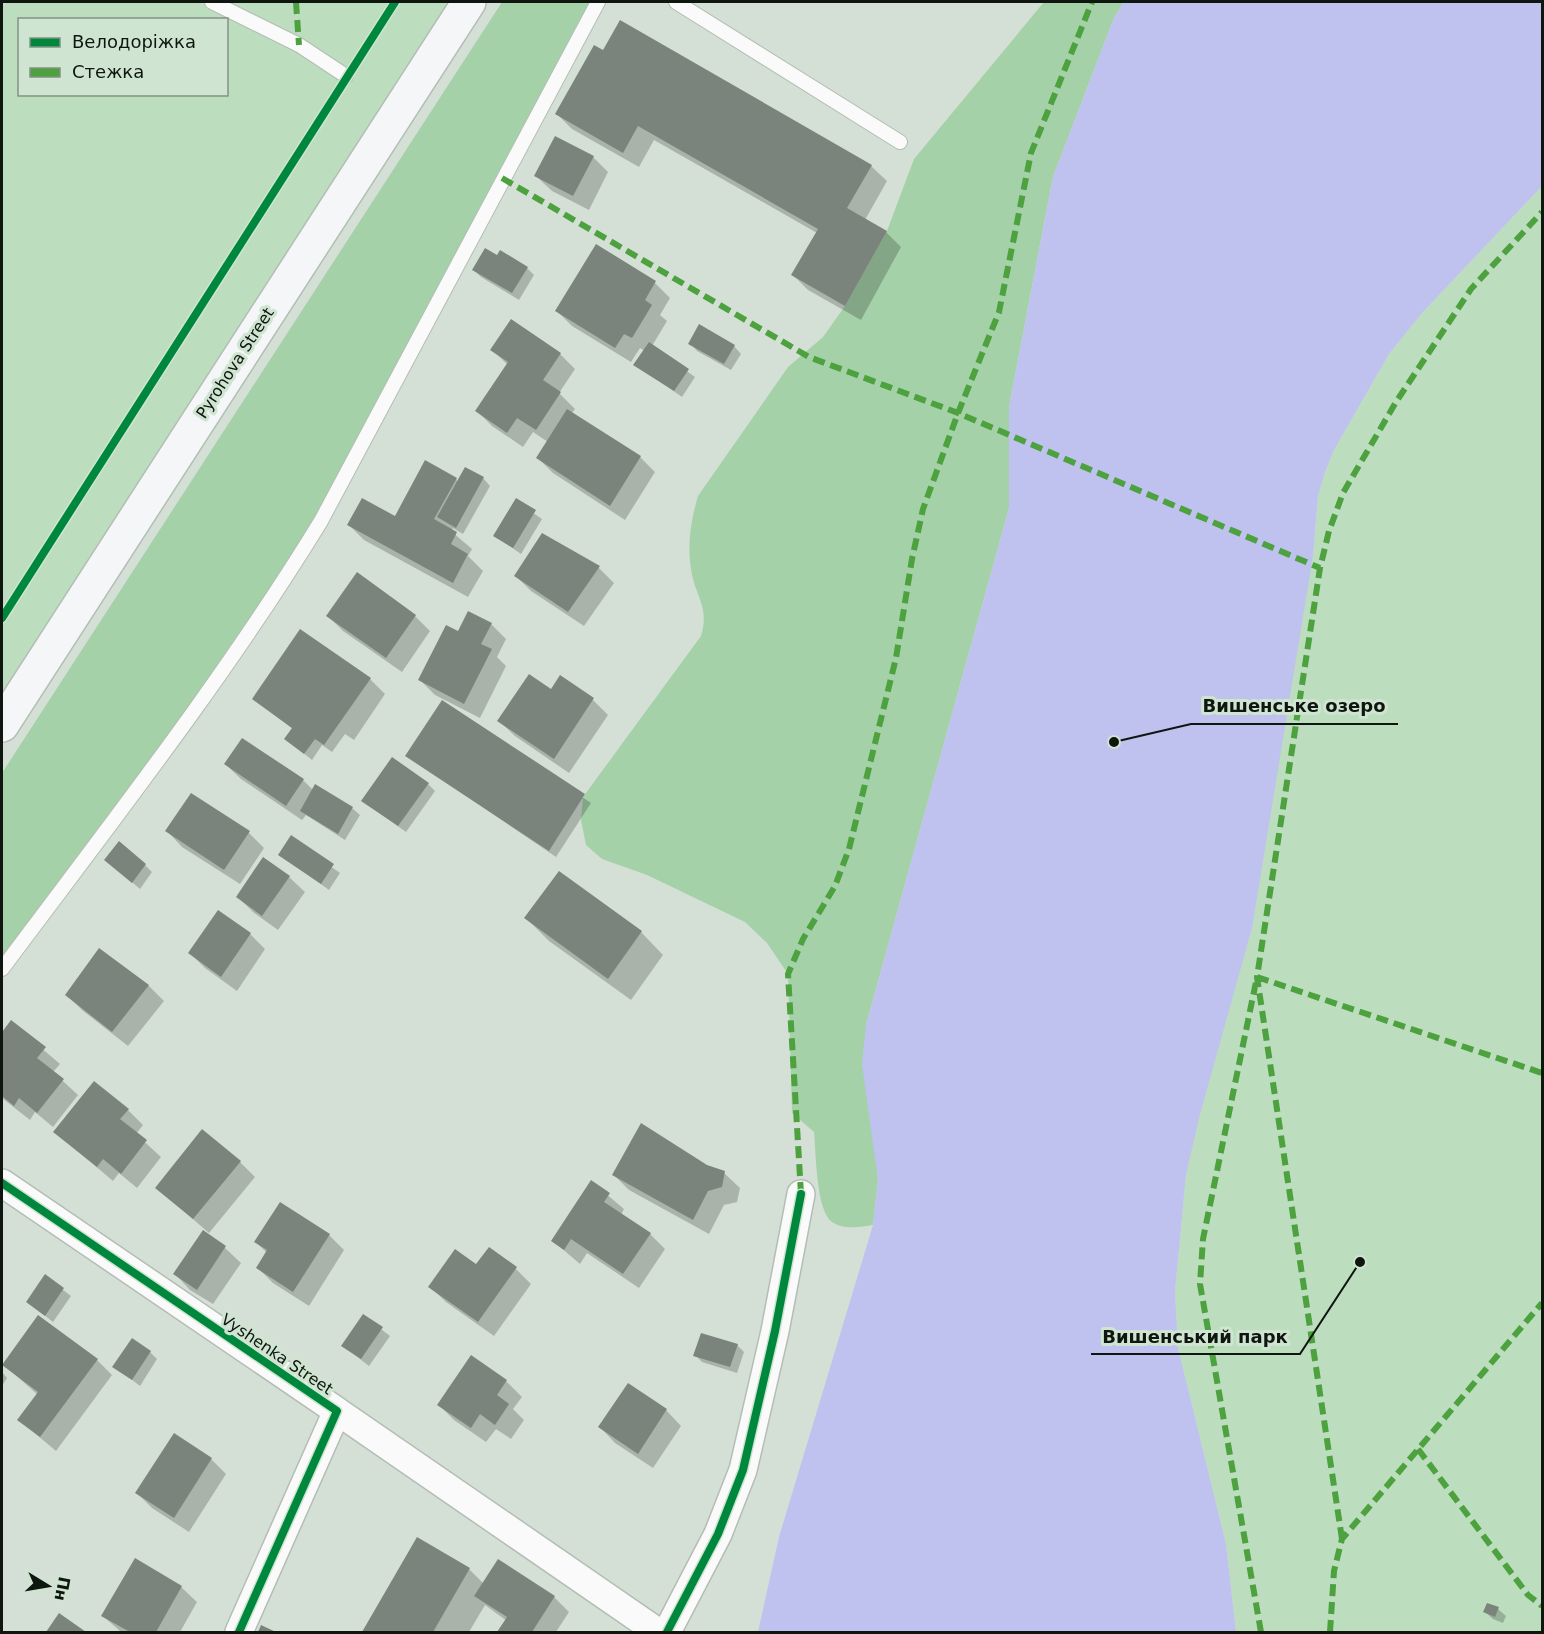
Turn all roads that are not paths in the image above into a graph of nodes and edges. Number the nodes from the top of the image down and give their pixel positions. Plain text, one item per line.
1 (212, 2) edge
2 (470, 2) edge
3 (598, 2) edge
4 (676, 2) edge
5 (346, 76) dead end
6 (900, 142) dead end
7 (2, 725) edge
8 (2, 969) edge
9 (2, 1183) edge
10 (801, 1194) dead end
11 (337, 1411) junction
12 (239, 1632) edge
13 (658, 1632) edge
14 (667, 1632) edge

1 - 5 lane
2 - 7 main road, Pyrohova Street
3 - 8 lane
4 - 6 lane
9 - 11 street, Vyshenka Street
10 - 14 street
11 - 12 street, Vyshenka Street
11 - 13 street

